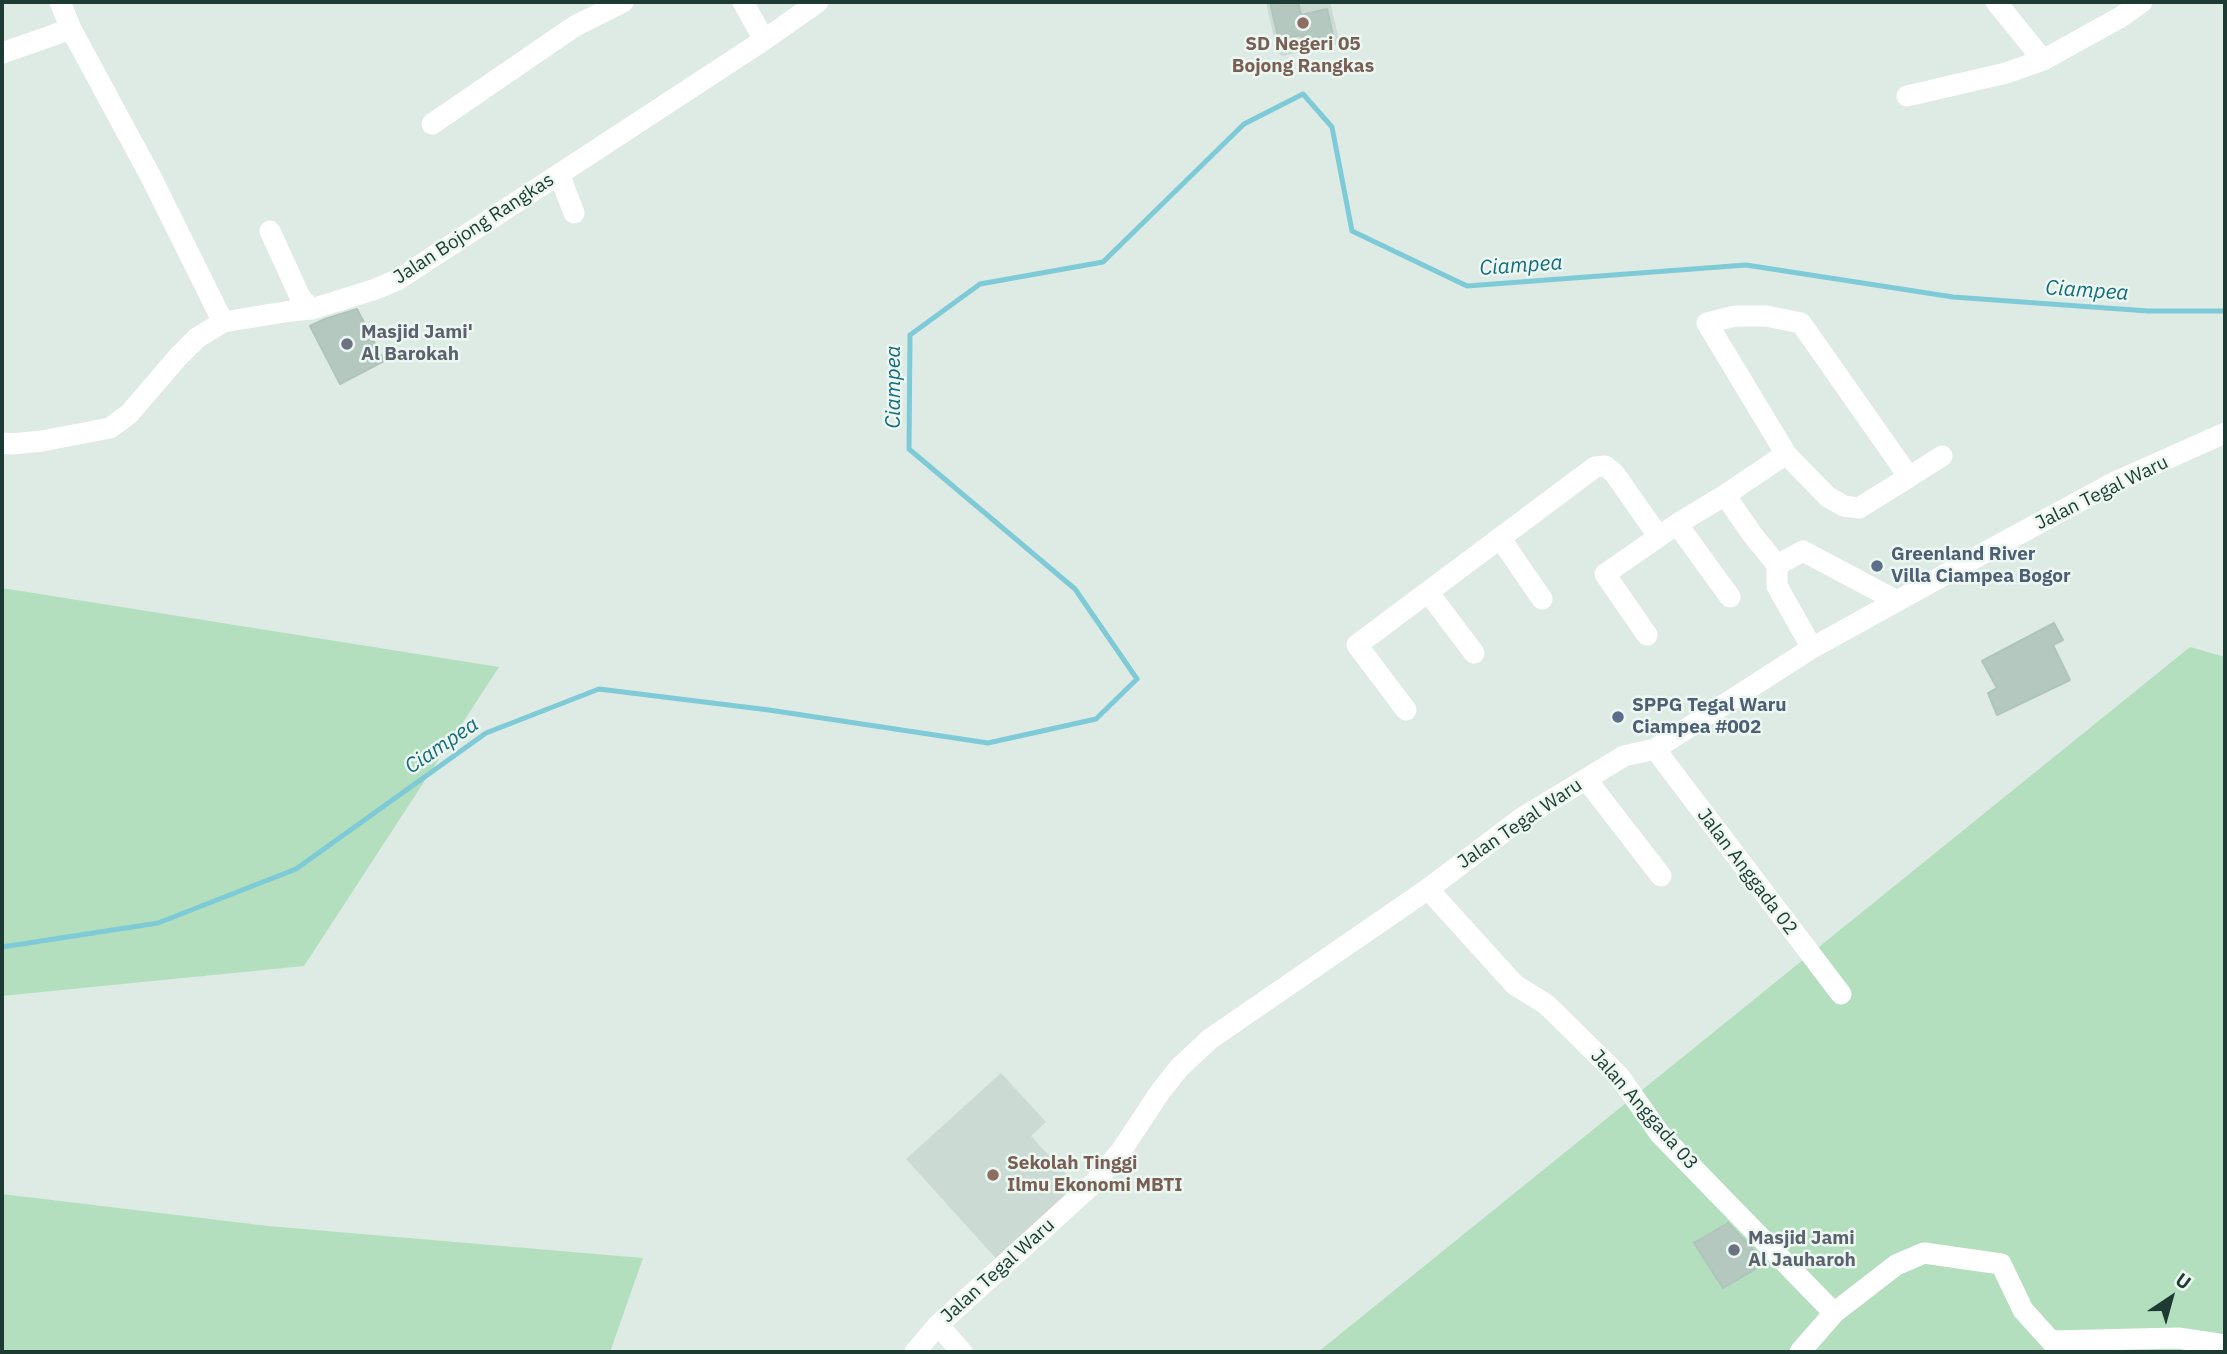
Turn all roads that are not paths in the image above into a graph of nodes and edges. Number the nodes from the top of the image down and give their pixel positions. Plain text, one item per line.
1 (60, 2) edge
2 (623, 2) edge
3 (743, 2) edge
4 (818, 2) edge
5 (1996, 2) edge
6 (2143, 2) edge
7 (71, 29) junction
8 (764, 40) junction
9 (2, 53) edge
10 (2043, 60) junction
11 (1907, 96) dead end
12 (432, 124) dead end
13 (559, 174) junction
14 (574, 213) dead end
15 (270, 231) dead end
16 (312, 309) junction
17 (223, 322) junction
18 (2225, 433) edge
19 (2, 443) edge
20 (1786, 454) junction
21 (1942, 456) dead end
22 (1909, 477) junction
23 (1725, 495) junction
24 (1678, 524) junction
25 (1659, 537) junction
26 (1500, 538) junction
27 (1777, 565) junction
28 (1428, 592) junction
29 (1730, 597) dead end
30 (1542, 599) dead end
31 (1897, 601) junction
32 (1647, 635) dead end
33 (1812, 648) junction
34 (1474, 653) dead end
35 (1406, 710) dead end
36 (1655, 749) junction
37 (1586, 779) junction
38 (1661, 876) dead end
39 (1428, 888) junction
40 (1841, 994) dead end
41 (1834, 1313) junction
42 (938, 1325) junction
43 (2225, 1345) edge
44 (915, 1352) edge
45 (962, 1352) edge
46 (1800, 1352) edge

1 - 7 street
2 - 12 street
3 - 8 street
4 - 8 street, Jalan Bojong Rangkas
5 - 10 street
6 - 10 street
7 - 9 street
7 - 17 street
8 - 13 street, Jalan Bojong Rangkas
10 - 11 street
13 - 14 street
13 - 16 street, Jalan Bojong Rangkas
15 - 16 street
16 - 17 street, Jalan Bojong Rangkas
17 - 19 street, Jalan Bojong Rangkas
18 - 31 street, Jalan Tegal Waru
20 - 22 street
20 - 22 street
20 - 23 street
21 - 22 street
23 - 24 street
23 - 27 street
24 - 25 street
24 - 29 street
25 - 26 street
25 - 32 street
26 - 28 street
26 - 30 street
27 - 31 street
27 - 33 street
28 - 34 street
28 - 35 street
31 - 33 street, Jalan Tegal Waru
33 - 36 street, Jalan Tegal Waru
36 - 37 street, Jalan Tegal Waru
36 - 40 street, Jalan Anggada 02
37 - 38 street
37 - 39 street, Jalan Tegal Waru
39 - 41 street, Jalan Anggada 03
39 - 42 street, Jalan Tegal Waru
41 - 43 street
41 - 46 street
42 - 44 street, Jalan Tegal Waru
42 - 45 street

